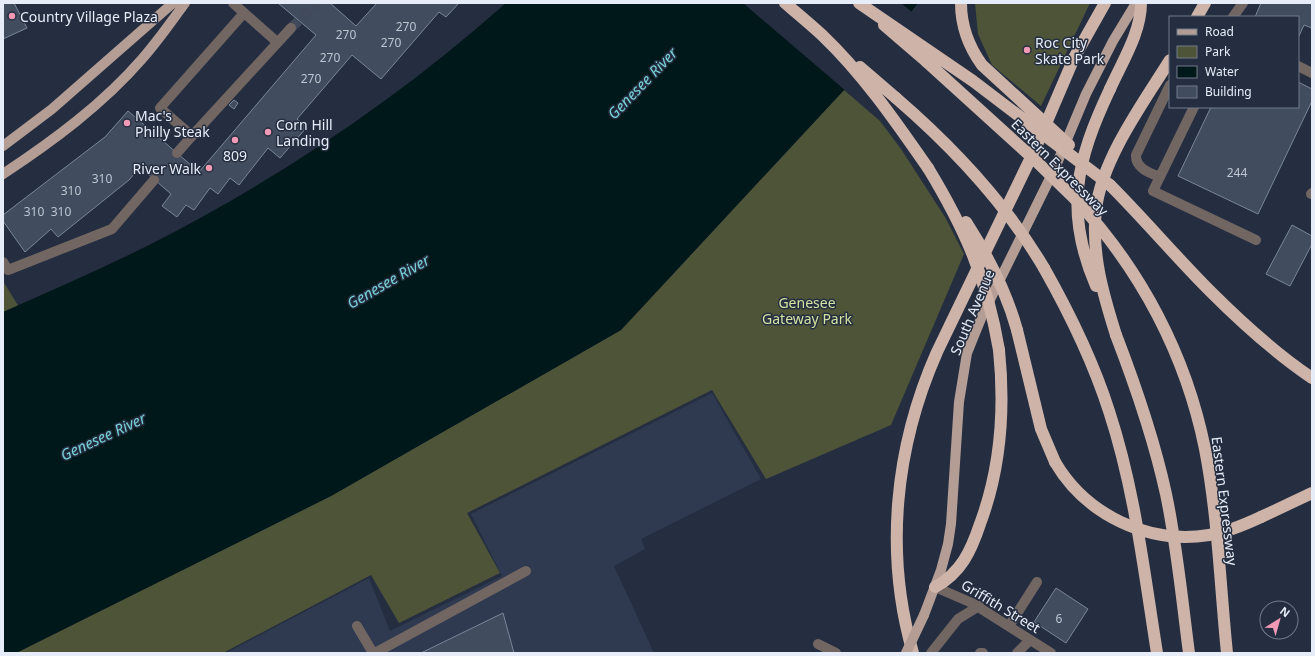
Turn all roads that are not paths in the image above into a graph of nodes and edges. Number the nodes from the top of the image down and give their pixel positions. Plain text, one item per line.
1 (173, 3) edge
2 (185, 3) edge
3 (233, 3) edge
4 (785, 3) edge
5 (859, 3) edge
6 (961, 3) edge
7 (1105, 3) edge
8 (1136, 3) edge
9 (1141, 3) edge
10 (1205, 3) edge
11 (1243, 3) edge
12 (244, 13) junction
13 (1198, 16) edge
14 (1234, 16) edge
15 (291, 28) tunnel mouth
16 (822, 35) junction
17 (277, 42) junction
18 (1169, 62) edge
19 (1299, 66) edge
20 (1312, 73) edge
21 (1169, 87) edge
22 (1194, 108) edge
23 (192, 136) junction
24 (3, 146) edge
25 (177, 153) tunnel mouth
26 (928, 168) junction
27 (3, 174) edge
28 (1160, 177) junction
29 (154, 180) tunnel mouth
30 (1110, 185) junction
31 (1256, 240) dead end
32 (3, 262) edge
33 (1116, 335) junction
34 (1312, 378) edge
35 (1312, 493) edge
36 (526, 571) dead end
37 (1037, 582) dead end
38 (935, 587) junction
39 (979, 606) junction
40 (357, 626) dead end
41 (1009, 626) junction
42 (1030, 640) junction
43 (818, 644) dead end
44 (374, 653) edge
45 (836, 653) edge
46 (906, 653) edge
47 (913, 653) edge
48 (932, 653) edge
49 (1017, 653) edge
50 (1051, 653) edge
51 (1157, 653) edge
52 (1189, 653) edge
53 (1227, 653) edge

1 - 24 main road
2 - 27 main road
3 - 12 street
4 - 16 highway
5 - 30 highway, bridge
5 - 53 highway, Eastern Expressway, bridge
6 - 30 highway, bridge
7 - 47 highway
8 - 38 main road, South Avenue
9 - 33 highway, bridge
10 - 13 highway
11 - 14 street
12 - 17 street
12 - 23 street
15 - 17 street
16 - 26 highway
16 - 51 highway, bridge
17 - 23 street
18 - 33 highway, bridge
19 - 20 street
21 - 28 street
22 - 28 street
23 - 25 street
26 - 35 highway, bridge
26 - 38 highway, bridge
28 - 31 street
29 - 32 street
30 - 34 highway
33 - 52 highway
36 - 44 street
37 - 41 street
38 - 39 street, Griffith Street
38 - 46 main road, South Avenue, bridge
39 - 41 street, Griffith Street
39 - 48 street
40 - 44 street
41 - 42 street, Griffith Street
42 - 49 street
42 - 50 street, Griffith Street
43 - 45 street

